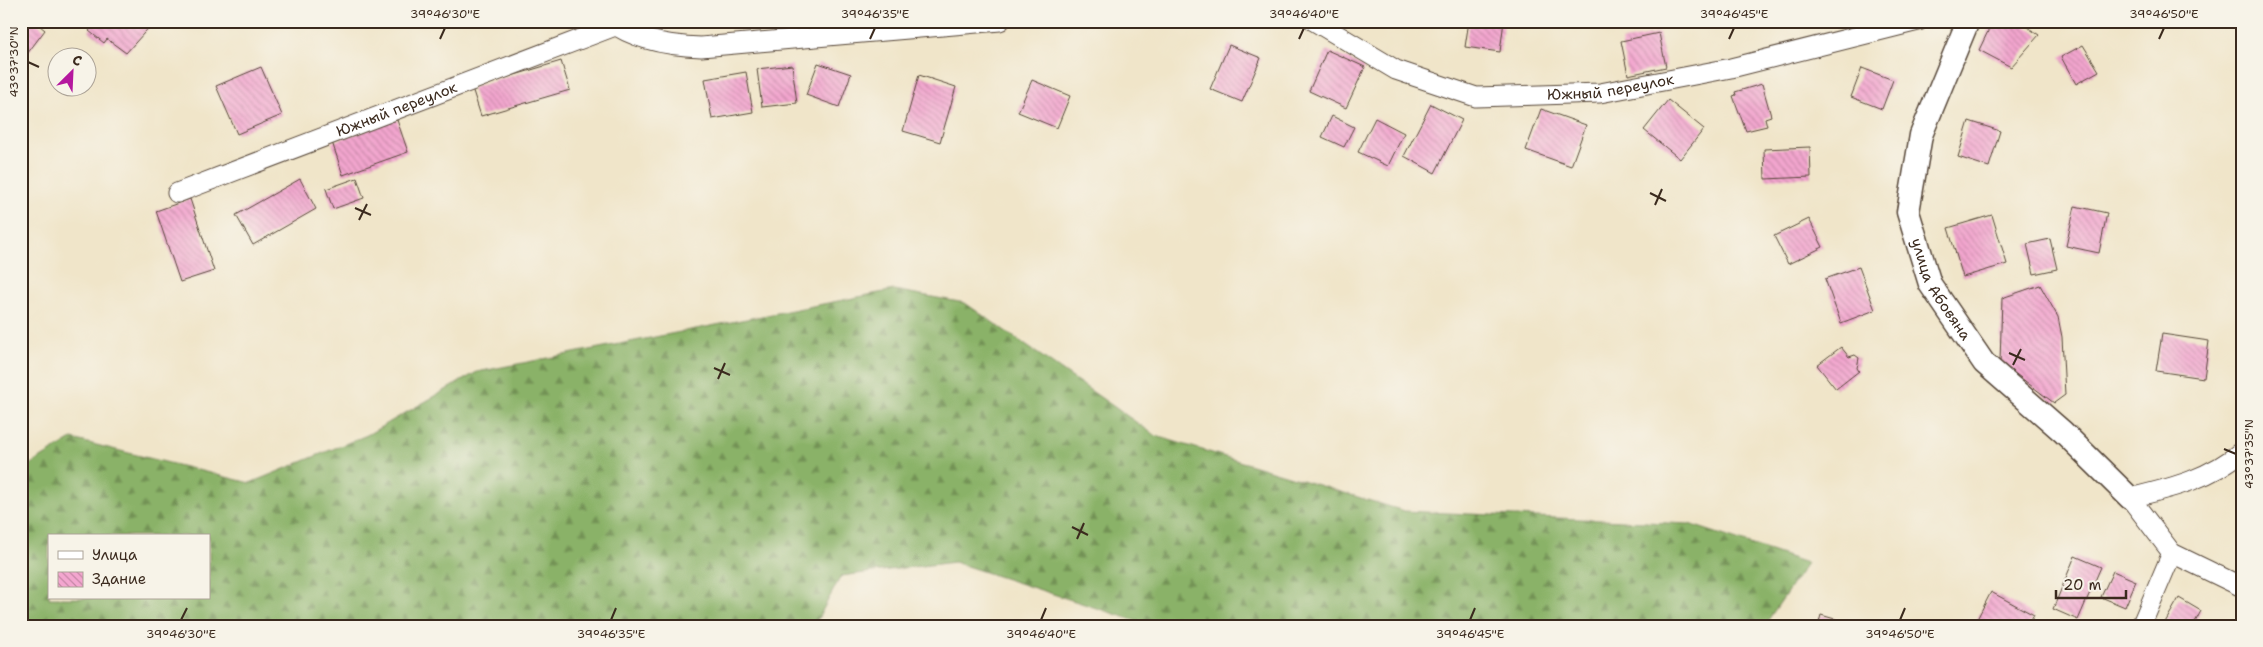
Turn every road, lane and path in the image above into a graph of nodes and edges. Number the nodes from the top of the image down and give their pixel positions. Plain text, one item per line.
1 (1000, 21) edge
2 (1314, 21) edge
3 (1918, 21) edge
4 (1968, 21) edge
5 (612, 24) edge
6 (177, 193) dead end
7 (2242, 451) edge
8 (2130, 498) junction
9 (2172, 553) junction
10 (2242, 587) edge
11 (2141, 626) edge

1 - 5 street, Южный переулок
2 - 3 street, Южный переулок
4 - 8 street, улица Абовяна
5 - 6 street, Южный переулок
7 - 8 street
8 - 9 street
9 - 10 street
9 - 11 street

